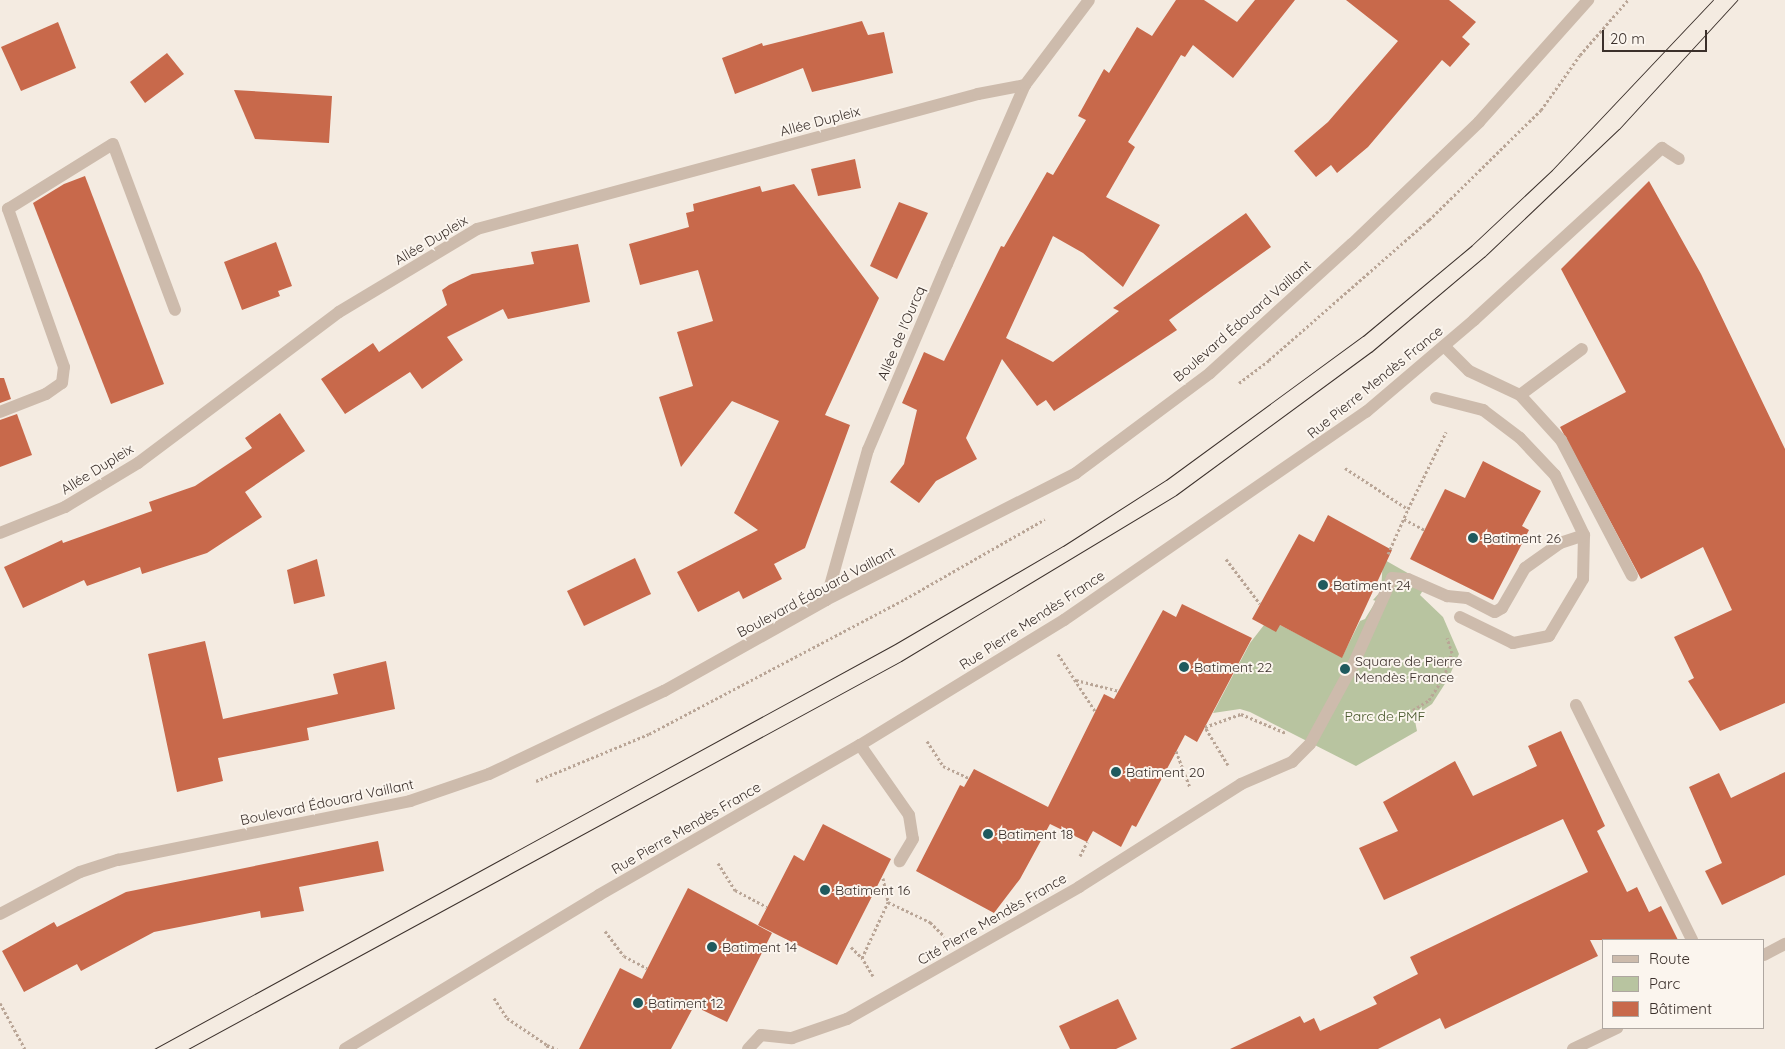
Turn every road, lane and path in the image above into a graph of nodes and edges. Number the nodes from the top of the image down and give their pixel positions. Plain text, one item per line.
1 (1089, 0) edge
2 (1588, 0) edge
3 (1025, 85) junction
4 (1679, 160) dead end
5 (175, 310) dead end
6 (1444, 346) junction
7 (1582, 349) dead end
8 (1520, 395) junction
9 (1436, 398) dead end
10 (0, 412) edge
11 (1446, 432) dead end
12 (1345, 468) dead end
13 (1408, 509) junction
14 (1404, 519) junction
15 (1425, 530) dead end
16 (0, 533) edge
17 (1584, 535) junction
18 (1226, 559) dead end
19 (1386, 559) dead end
20 (1632, 576) dead end
21 (826, 600) junction
22 (1260, 604) dead end
23 (1460, 616) dead end
24 (1443, 630) dead end
25 (1045, 632) junction
26 (1075, 679) junction
27 (1118, 691) dead end
28 (1576, 705) dead end
29 (1413, 710) dead end
30 (1095, 711) dead end
31 (927, 741) dead end
32 (1310, 744) junction
33 (860, 746) junction
34 (1176, 751) dead end
35 (969, 778) dead end
36 (1241, 784) junction
37 (1200, 811) junction
38 (900, 861) dead end
39 (718, 863) dead end
40 (882, 872) dead end
41 (888, 902) junction
42 (767, 907) dead end
43 (0, 914) edge
44 (605, 931) dead end
45 (1692, 939) edge
46 (1785, 944) edge
47 (851, 947) dead end
48 (1765, 954) edge
49 (862, 958) junction
50 (944, 963) junction
51 (647, 968) dead end
52 (885, 997) junction
53 (494, 998) dead end
54 (0, 1003) edge
55 (1616, 1029) edge
56 (547, 1044) junction
57 (25, 1049) edge
58 (345, 1049) edge
59 (549, 1049) edge
60 (557, 1049) edge
61 (748, 1049) edge
62 (1573, 1049) edge

1 - 3 street, Allée de l'Ourcq
2 - 21 street, Boulevard Édouard Vaillant
3 - 16 street, Allée Dupleix
3 - 21 street, Allée de l'Ourcq
4 - 6 street, Rue Pierre Mendès France
5 - 10 street
6 - 8 street
6 - 25 street, Rue Pierre Mendès France
7 - 8 street
8 - 20 street
9 - 17 street
11 - 13 path
12 - 13 path
13 - 14 path
14 - 15 path
14 - 19 path
17 - 23 street
17 - 32 street
18 - 22 path
21 - 43 street, Boulevard Édouard Vaillant
24 - 29 path
25 - 26 path
25 - 33 street, Rue Pierre Mendès France
26 - 27 path
26 - 30 path
28 - 45 street
31 - 35 path
32 - 36 street, Cité Pierre Mendès France
32 - 36 path
33 - 38 street
33 - 58 street, Rue Pierre Mendès France
34 - 37 path
36 - 37 street, Cité Pierre Mendès France
37 - 50 street, Cité Pierre Mendès France
39 - 42 path
40 - 41 path
41 - 49 path
41 - 50 path
44 - 51 path
46 - 48 street
47 - 49 path
49 - 52 path
50 - 52 street, Cité Pierre Mendès France
52 - 61 street, Cité Pierre Mendès France
53 - 56 path
54 - 57 path
55 - 62 street
56 - 59 path
56 - 60 path

